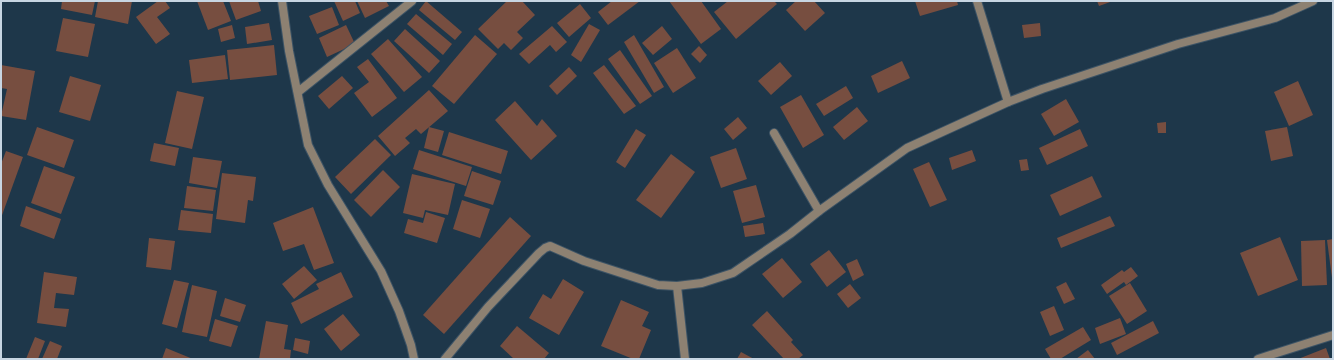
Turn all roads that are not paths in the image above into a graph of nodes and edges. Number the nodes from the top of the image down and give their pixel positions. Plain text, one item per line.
1 (282, 1) edge
2 (412, 1) edge
3 (977, 1) edge
4 (1314, 1) edge
5 (298, 92) junction
6 (1008, 102) junction
7 (774, 133) dead end
8 (819, 211) junction
9 (678, 286) junction
10 (1333, 335) edge
11 (414, 359) edge
12 (445, 359) edge
13 (685, 359) edge
14 (1258, 359) edge

1 - 5 street
2 - 5 street
3 - 6 street
4 - 6 street
5 - 11 street
6 - 8 street
7 - 8 street
8 - 9 street
9 - 12 street
9 - 13 street
10 - 14 street

